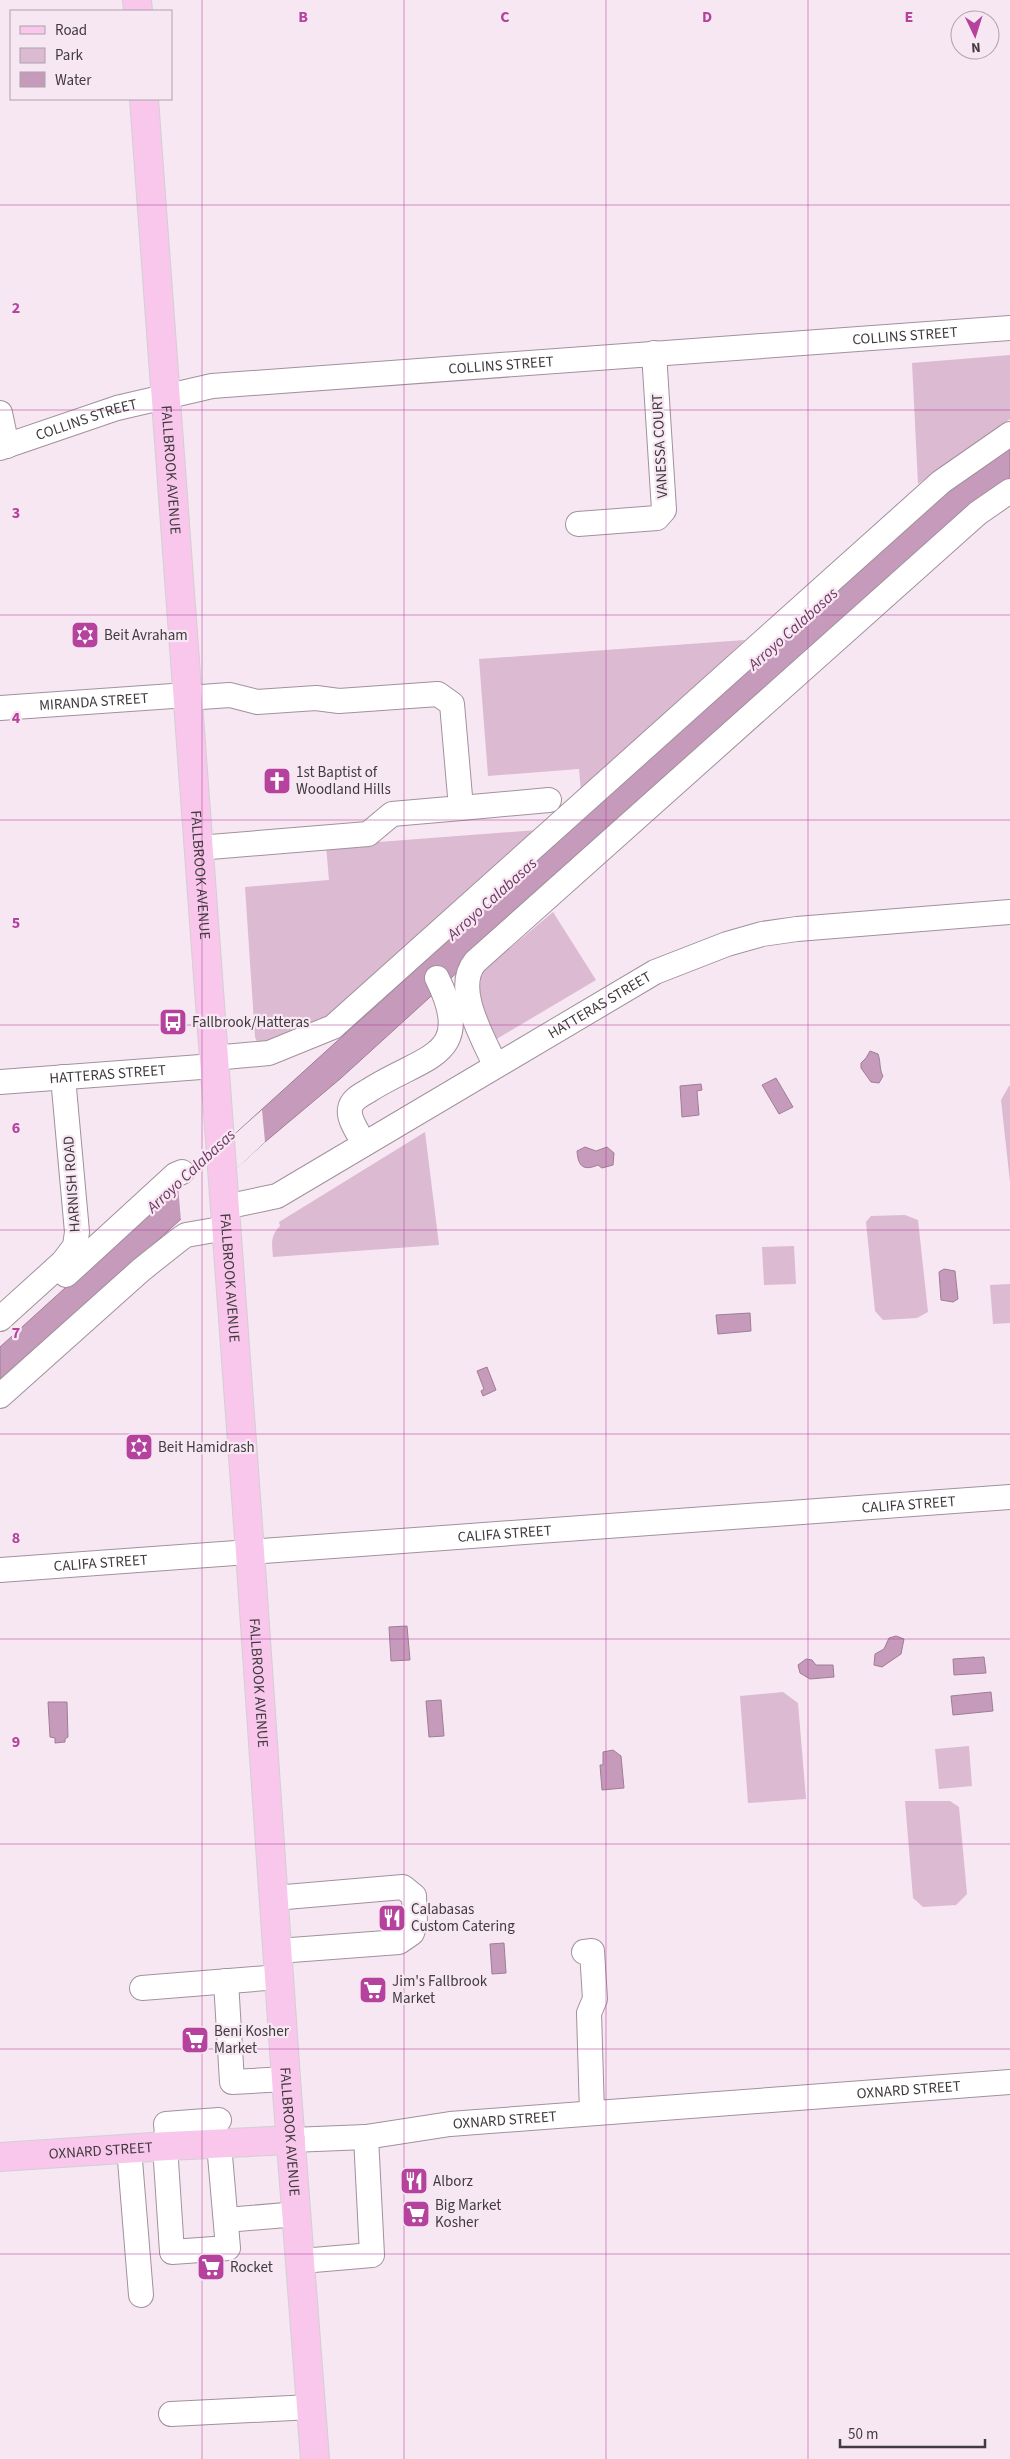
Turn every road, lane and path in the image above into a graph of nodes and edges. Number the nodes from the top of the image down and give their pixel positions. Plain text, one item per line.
1 (144, 100) edge
2 (1010, 328) edge
3 (654, 353) junction
4 (166, 396) junction
5 (0, 413) edge
6 (1010, 434) edge
7 (3, 447) edge
8 (1010, 491) edge
9 (578, 524) dead end
10 (187, 696) junction
11 (0, 708) edge
12 (549, 800) dead end
13 (461, 808) junction
14 (198, 848) junction
15 (1010, 912) edge
16 (437, 978) dead end
17 (214, 1062) junction
18 (495, 1066) junction
19 (63, 1077) junction
20 (0, 1082) edge
21 (364, 1144) junction
22 (182, 1172) dead end
23 (224, 1206) junction
24 (0, 1319) edge
25 (0, 1336) edge
26 (0, 1396) edge
27 (1010, 1498) edge
28 (250, 1552) junction
29 (0, 1570) edge
30 (274, 1898) junction
31 (584, 1952) dead end
32 (278, 1964) junction
33 (226, 1981) junction
34 (142, 1988) dead end
35 (286, 2079) junction
36 (1010, 2082) edge
37 (592, 2113) junction
38 (219, 2132) junction
39 (366, 2137) junction
40 (291, 2140) junction
41 (167, 2146) junction
42 (129, 2148) junction
43 (0, 2157) edge
44 (298, 2214) junction
45 (226, 2220) junction
46 (302, 2261) junction
47 (141, 2295) dead end
48 (312, 2407) junction
49 (171, 2414) dead end
50 (315, 2459) edge

1 - 4 main road, FALLBROOK AVENUE
2 - 3 street, COLLINS STREET
3 - 4 street, COLLINS STREET
3 - 9 street, VANESSA COURT
4 - 7 street, COLLINS STREET
4 - 10 main road, FALLBROOK AVENUE
5 - 7 street
6 - 17 street, HATTERAS STREET
8 - 18 street
10 - 11 street, MIRANDA STREET
10 - 13 street, MIRANDA STREET
10 - 14 main road, FALLBROOK AVENUE
12 - 13 street
13 - 14 street
14 - 17 main road, FALLBROOK AVENUE
15 - 18 street, HATTERAS STREET
16 - 21 street
17 - 19 street, HATTERAS STREET
17 - 23 main road, FALLBROOK AVENUE
18 - 21 street, HATTERAS STREET
19 - 20 street, HATTERAS STREET
19 - 24 street, HARNISH ROAD
21 - 23 street, HATTERAS STREET
22 - 25 street
23 - 26 street, HATTERAS STREET
23 - 28 main road, FALLBROOK AVENUE
27 - 28 street, CALIFA STREET
28 - 29 street, CALIFA STREET
28 - 30 main road, FALLBROOK AVENUE
30 - 32 main road, FALLBROOK AVENUE
30 - 32 street
31 - 37 street
32 - 33 street
32 - 35 main road, FALLBROOK AVENUE
33 - 34 street
33 - 35 street
35 - 40 main road, FALLBROOK AVENUE
36 - 37 street, OXNARD STREET
37 - 39 street, OXNARD STREET
38 - 40 main road, OXNARD STREET
38 - 41 main road, OXNARD STREET
38 - 45 street
39 - 40 street, OXNARD STREET
39 - 46 street
40 - 44 main road, FALLBROOK AVENUE
41 - 42 main road, OXNARD STREET
41 - 45 street
42 - 43 main road, OXNARD STREET
42 - 47 street
44 - 45 street
44 - 46 main road, FALLBROOK AVENUE
46 - 48 main road, FALLBROOK AVENUE
48 - 49 street
48 - 50 main road, FALLBROOK AVENUE

